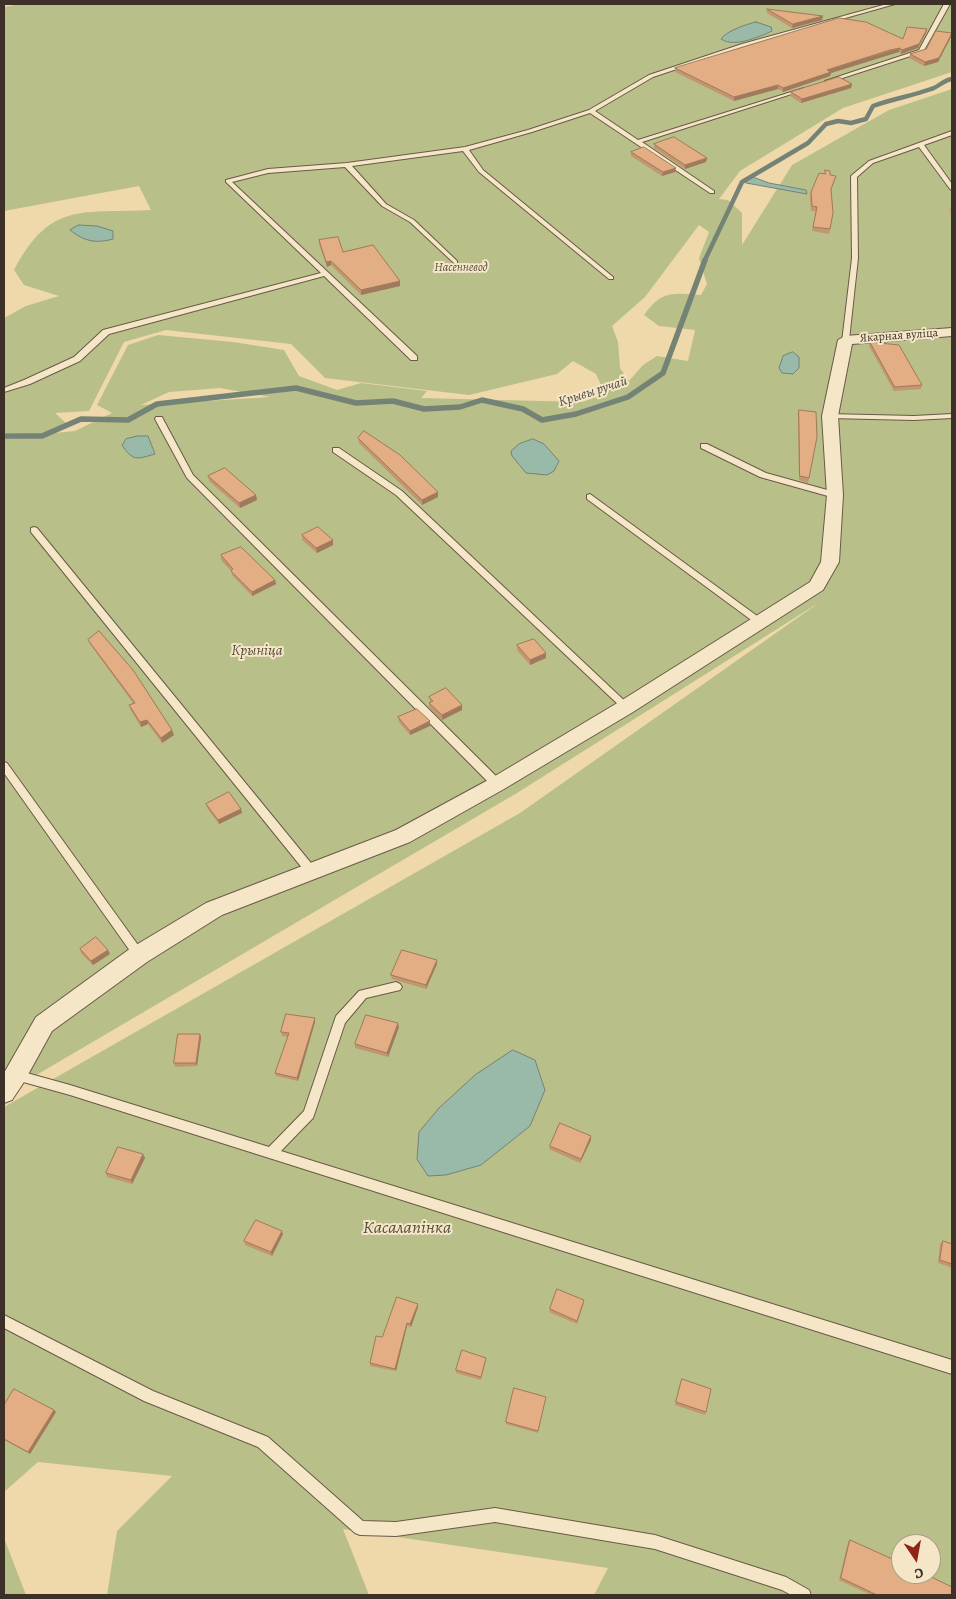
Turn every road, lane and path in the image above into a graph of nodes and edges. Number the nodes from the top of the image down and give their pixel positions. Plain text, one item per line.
1 (892, 4) edge
2 (946, 4) edge
3 (817, 84) edge
4 (807, 87) edge
5 (591, 111) junction
6 (952, 133) edge
7 (637, 142) junction
8 (920, 144) junction
9 (465, 149) junction
10 (347, 165) junction
11 (952, 188) edge
12 (712, 192) dead end
13 (455, 262) dead end
14 (325, 274) junction
15 (611, 278) dead end
16 (952, 332) edge
17 (845, 340) junction
18 (414, 358) dead end
19 (4, 390) edge
20 (830, 416) junction
21 (952, 416) edge
22 (160, 419) dead end
23 (704, 446) dead end
24 (336, 450) dead end
25 (835, 495) junction
26 (590, 497) dead end
27 (34, 530) dead end
28 (761, 624) junction
29 (626, 707) junction
30 (4, 766) edge
31 (497, 784) junction
32 (311, 871) junction
33 (139, 954) junction
34 (396, 987) dead end
35 (10, 1084) edge
36 (270, 1153) junction
37 (4, 1321) edge
38 (952, 1367) edge
39 (804, 1595) edge

1 - 5 lane
2 - 3 lane
4 - 7 lane
5 - 7 lane
5 - 9 lane
6 - 8 lane
7 - 12 lane
8 - 11 lane
8 - 17 lane
9 - 10 lane
9 - 15 lane
10 - 13 lane
10 - 14 lane
14 - 18 lane
14 - 19 lane
16 - 17 street, Якарная вуліца
17 - 20 street
20 - 21 lane
20 - 25 street
22 - 31 lane
23 - 25 lane
24 - 29 lane
25 - 28 street
26 - 28 lane
27 - 32 lane
28 - 29 street
29 - 31 street
30 - 33 lane
31 - 32 street
32 - 33 street
33 - 35 street
34 - 36 lane
35 - 36 lane
36 - 38 lane
37 - 39 lane

